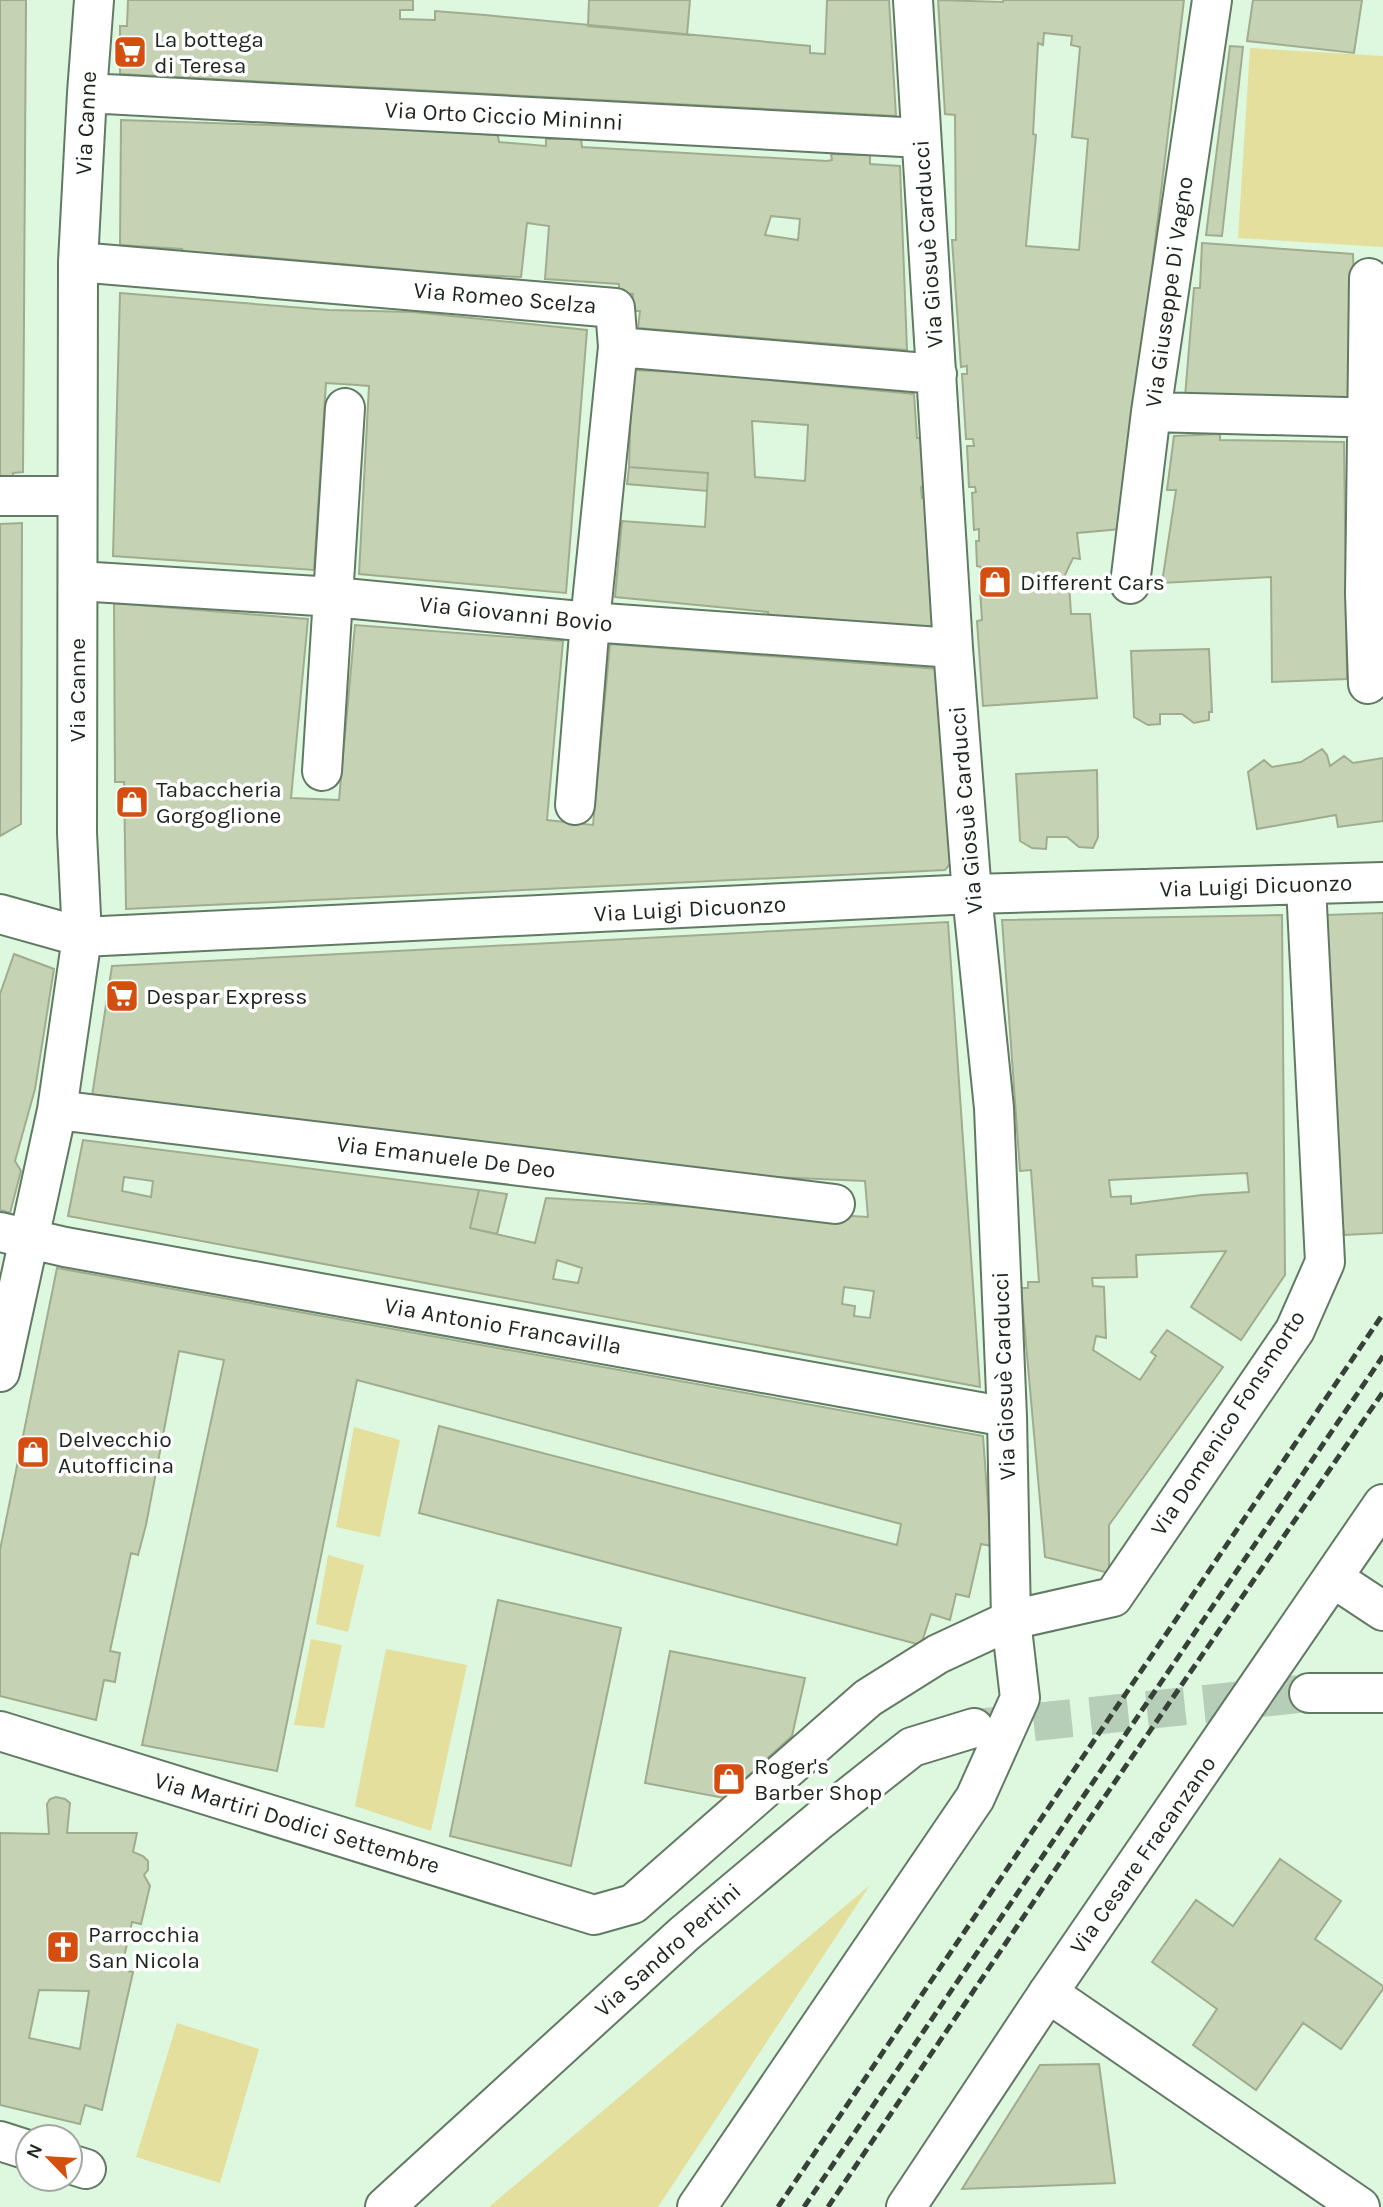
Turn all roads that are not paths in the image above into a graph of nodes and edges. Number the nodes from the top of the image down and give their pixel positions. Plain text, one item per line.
1 (94, 0) edge
2 (913, 0) edge
3 (1212, 0) edge
4 (86, 93) junction
5 (921, 138) junction
6 (78, 262) junction
7 (1368, 278) dead end
8 (618, 347) junction
9 (937, 374) junction
10 (345, 408) dead end
11 (1151, 412) junction
12 (1375, 418) edge
13 (0, 496) edge
14 (76, 496) junction
15 (78, 581) junction
16 (1130, 584) dead end
17 (1374, 594) edge
18 (334, 597) junction
19 (590, 622) junction
20 (953, 648) junction
21 (1368, 684) dead end
22 (322, 771) dead end
23 (575, 805) dead end
24 (1383, 882) edge
25 (1306, 886) junction
26 (972, 894) junction
27 (0, 914) edge
28 (82, 937) junction
29 (57, 1110) junction
30 (835, 1203) dead end
31 (15, 1236) edge
32 (0, 1372) edge
33 (1007, 1417) junction
34 (1383, 1504) edge
35 (1333, 1578) junction
36 (1383, 1611) edge
37 (1011, 1620) junction
38 (1309, 1693) tunnel mouth
39 (1383, 1693) edge
40 (974, 1728) tunnel mouth
41 (0, 1731) edge
42 (594, 1915) joint
43 (1048, 1993) junction
44 (385, 2207) edge
45 (696, 2207) edge
46 (906, 2207) edge
47 (1360, 2207) edge

1 - 4 street, Via Canne
2 - 5 street, Via Giosuè Carducci
3 - 11 street, Via Giuseppe Di Vagno
4 - 5 street, Via Orto Ciccio Mininni
4 - 6 street, Via Canne
5 - 9 street, Via Giosuè Carducci
6 - 8 street, Via Romeo Scelza
6 - 14 street, Via Canne
7 - 12 street
8 - 9 street
8 - 19 street
9 - 20 street, Via Giosuè Carducci
10 - 18 street
11 - 12 street
11 - 16 street, Via Giuseppe Di Vagno
12 - 17 street
13 - 14 street
14 - 15 street, Via Canne
15 - 18 street, Via Giovanni Bovio
15 - 28 street, Via Canne
17 - 21 street
18 - 19 street, Via Giovanni Bovio
18 - 22 street
19 - 20 street, Via Giovanni Bovio
19 - 23 street
20 - 26 street, Via Giosuè Carducci
24 - 25 street, Via Luigi Dicuonzo
25 - 26 street, Via Luigi Dicuonzo
25 - 37 street, Via Domenico Fonsmorto
26 - 28 street, Via Luigi Dicuonzo
26 - 33 street, Via Giosuè Carducci
27 - 28 street, Via Luigi Dicuonzo
28 - 29 street, Via Canne
29 - 30 street, Via Emanuele De Deo
29 - 31 street, Via Canne
31 - 32 street, Via Canne
31 - 33 street, Via Antonio Francavilla
33 - 37 street, Via Giosuè Carducci
34 - 35 street, Via Cesare Fracanzano
35 - 36 street
35 - 43 street, Via Cesare Fracanzano
37 - 42 street, Via Domenico Fonsmorto
37 - 45 street, Via Giosuè Carducci
38 - 39 street
40 - 44 street, Via Sandro Pertini
41 - 42 street, Via Martiri Dodici Settembre
43 - 46 street, Via Cesare Fracanzano
43 - 47 street

